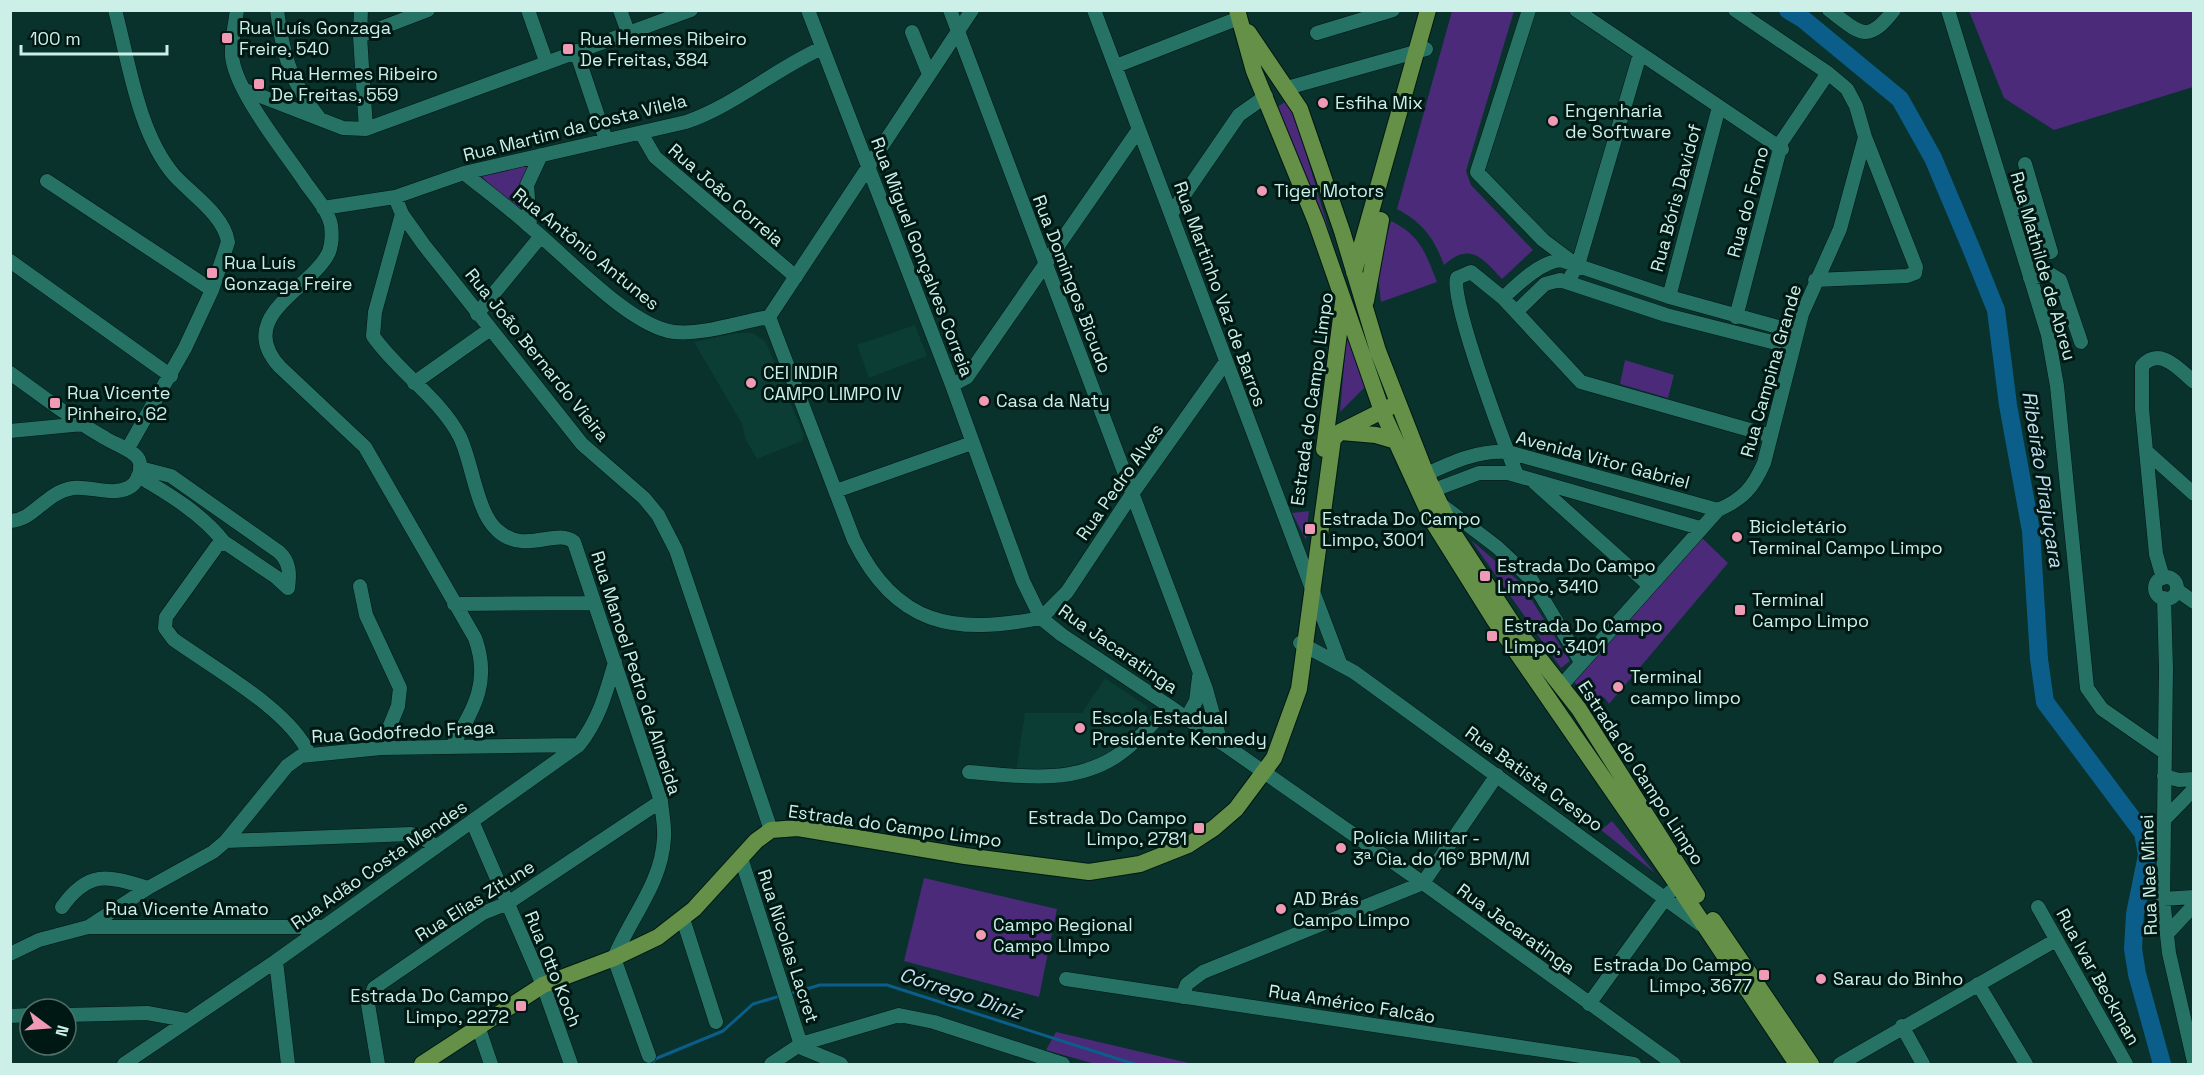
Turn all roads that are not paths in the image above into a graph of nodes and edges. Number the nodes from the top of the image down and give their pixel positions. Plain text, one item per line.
1 (115, 10) edge
2 (237, 10) edge
3 (277, 10) edge
4 (361, 10) edge
5 (428, 10) edge
6 (528, 10) edge
7 (620, 10) edge
8 (691, 10) edge
9 (808, 10) edge
10 (950, 10) edge
11 (972, 10) edge
12 (1094, 10) edge
13 (1393, 10) edge
14 (1428, 10) edge
15 (1437, 10) edge
16 (1529, 10) edge
17 (1576, 10) edge
18 (1735, 10) edge
19 (1829, 10) edge
20 (1894, 10) edge
21 (1948, 10) edge
22 (1238, 14) edge
23 (958, 31) junction
24 (628, 32) junction
25 (912, 32) dead end
26 (1317, 33) dead end
27 (360, 36) junction
28 (822, 48) junction
29 (576, 51) junction
30 (1421, 51) junction
31 (1640, 54) junction
32 (546, 61) junction
33 (1116, 66) junction
34 (1828, 73) junction
35 (929, 74) junction
36 (1284, 85) junction
37 (245, 90) junction
38 (1265, 94) junction
39 (1719, 107) junction
40 (322, 121) junction
41 (366, 129) junction
42 (1139, 129) junction
43 (642, 133) junction
44 (1865, 137) junction
45 (606, 140) junction
46 (1782, 149) junction
47 (541, 155) junction
48 (2025, 164) dead end
49 (867, 167) junction
50 (464, 173) junction
51 (47, 180) dead end
52 (395, 197) junction
53 (2036, 201) junction
54 (323, 208) junction
55 (2010, 211) junction
56 (402, 214) junction
57 (1171, 214) junction
58 (1369, 225) junction
59 (530, 226) junction
60 (1342, 231) junction
61 (541, 236) junction
62 (2051, 252) dead end
63 (10, 261) edge
64 (1578, 265) junction
65 (1045, 266) junction
66 (1354, 271) junction
67 (796, 277) junction
68 (2030, 278) junction
69 (1815, 280) junction
70 (1572, 284) junction
71 (212, 290) junction
72 (1669, 297) junction
73 (1344, 298) junction
74 (1503, 298) junction
75 (1516, 312) junction
76 (477, 314) junction
77 (1366, 314) junction
78 (769, 317) junction
79 (1736, 317) junction
80 (489, 330) junction
81 (1796, 332) junction
82 (1355, 335) junction
83 (2081, 342) dead end
84 (1337, 344) junction
85 (1792, 347) junction
86 (1378, 351) junction
87 (1226, 363) junction
88 (10, 374) edge
89 (171, 376) junction
90 (414, 382) junction
91 (2193, 382) edge
92 (952, 385) junction
93 (1398, 403) junction
94 (1382, 411) junction
95 (82, 424) junction
96 (10, 431) edge
97 (1340, 432) junction
98 (1771, 436) junction
99 (1393, 440) junction
100 (972, 443) junction
101 (127, 450) junction
102 (1508, 452) junction
103 (2147, 452) junction
104 (139, 472) junction
105 (1517, 475) junction
106 (1532, 481) junction
107 (1426, 489) junction
108 (836, 491) junction
109 (1132, 494) junction
110 (2193, 494) edge
111 (1718, 510) junction
112 (10, 521) edge
113 (1451, 526) junction
114 (1474, 528) junction
115 (1700, 528) junction
116 (224, 542) junction
117 (2163, 578) junction
118 (1309, 584) junction
119 (360, 585) dead end
120 (1650, 586) junction
121 (2176, 590) junction
122 (2164, 598) junction
123 (2193, 602) edge
124 (592, 603) junction
125 (454, 604) junction
126 (1041, 618) junction
127 (1304, 644) junction
128 (615, 662) junction
129 (1581, 662) junction
130 (1340, 663) junction
131 (1199, 671) junction
132 (1560, 686) junction
133 (1544, 693) junction
134 (1169, 706) junction
135 (1579, 709) junction
136 (1186, 719) junction
137 (2165, 722) junction
138 (2139, 735) junction
139 (1221, 743) junction
140 (579, 744) junction
141 (452, 746) junction
142 (381, 748) junction
143 (2164, 752) junction
144 (309, 754) junction
145 (969, 772) dead end
146 (1264, 773) junction
147 (1497, 775) junction
148 (2164, 776) junction
149 (2193, 779) edge
150 (2193, 789) edge
151 (661, 801) junction
152 (2165, 819) junction
153 (472, 821) junction
154 (771, 830) junction
155 (226, 841) junction
156 (436, 847) junction
157 (741, 858) junction
158 (1423, 883) junction
159 (1676, 883) junction
160 (148, 888) junction
161 (2193, 897) edge
162 (1666, 898) junction
163 (2163, 899) junction
164 (508, 903) junction
165 (2193, 905) edge
166 (62, 907) dead end
167 (2038, 907) dead end
168 (683, 919) junction
169 (88, 927) junction
170 (322, 927) junction
171 (1705, 927) junction
172 (2167, 934) junction
173 (2056, 940) junction
174 (10, 954) edge
175 (614, 958) junction
176 (276, 961) junction
177 (1066, 979) dead end
178 (1978, 984) junction
179 (543, 986) junction
180 (1182, 997) junction
181 (2188, 1003) edge
182 (1588, 1004) junction
183 (78, 1015) edge
184 (186, 1020) junction
185 (716, 1022) dead end
186 (1902, 1026) junction
187 (479, 1029) junction
188 (2191, 1032) edge
189 (801, 1044) junction
190 (649, 1056) dead end
191 (2193, 1062) edge
192 (124, 1065) edge
193 (288, 1065) edge
194 (378, 1065) edge
195 (422, 1065) edge
196 (491, 1065) edge
197 (571, 1065) edge
198 (771, 1065) edge
199 (841, 1065) edge
200 (1063, 1065) edge
201 (1634, 1065) edge
202 (1674, 1065) edge
203 (1797, 1065) edge
204 (1811, 1065) edge
205 (1840, 1065) edge
206 (1923, 1065) edge
207 (2026, 1065) edge
208 (2126, 1065) edge

1 - 71 street
2 - 37 street
3 - 40 street
4 - 27 street
5 - 27 street
6 - 32 street
7 - 24 street
8 - 24 street
9 - 28 street, Rua Miguel Gonçalves Correia
10 - 23 street, Rua Domingos Bicudo
11 - 23 street
12 - 33 street, Rua Martinho Vaz de Barros
13 - 26 street
14 - 30 main road
15 - 30 main road
16 - 64 street
17 - 31 street
18 - 34 street
19 - 20 street
21 - 55 street, Rua Mathilde de Abreu
22 - 33 street
22 - 36 main road, Estrada do Campo Limpo
22 - 38 main road, Estrada do Campo Limpo
23 - 35 street
23 - 65 street, Rua Domingos Bicudo
24 - 29 street
25 - 35 street
27 - 41 street
28 - 43 street, Rua Martim da Costa Vilela
28 - 49 street, Rua Miguel Gonçalves Correia
29 - 32 street
29 - 45 street
30 - 36 street
30 - 58 main road, Estrada do Campo Limpo
30 - 77 main road
31 - 39 street
31 - 64 street
32 - 41 street
33 - 42 street, Rua Martinho Vaz de Barros
34 - 44 street
34 - 46 street, Rua do Forno
35 - 49 street
36 - 38 main road
36 - 60 main road, Estrada do Campo Limpo
37 - 40 street
37 - 54 street
38 - 57 street
38 - 73 main road, Estrada do Campo Limpo
39 - 46 street
39 - 72 street, Rua Bóris Davidof
40 - 41 street
42 - 57 street, Rua Martinho Vaz de Barros
42 - 65 street
43 - 45 street, Rua Martim da Costa Vilela
43 - 67 street, Rua João Correia
44 - 69 street, Rua Campina Grande
44 - 69 street
45 - 47 street, Rua Martim da Costa Vilela
46 - 79 street, Rua do Forno
47 - 50 street, Rua Martim da Costa Vilela
47 - 59 street
48 - 53 street
49 - 67 street
49 - 92 street, Rua Miguel Gonçalves Correia
50 - 52 street, Rua Martim da Costa Vilela
50 - 59 street, Rua Antônio Antunes
51 - 71 street
52 - 54 street, Rua Martim da Costa Vilela
52 - 56 street, Rua João Bernardo Vieira
53 - 55 street
53 - 62 street
54 - 125 street
55 - 68 street, Rua Mathilde de Abreu
56 - 76 street, Rua João Bernardo Vieira
56 - 90 street, Rua Manoel Pedro de Almeida
57 - 87 street, Rua Martinho Vaz de Barros
58 - 60 main road
58 - 66 main road, Estrada do Campo Limpo
59 - 61 street, Rua Antônio Antunes
60 - 66 main road, Estrada do Campo Limpo
61 - 76 street
61 - 78 street, Rua Antônio Antunes
63 - 89 street
64 - 70 street
64 - 72 street
64 - 74 street
65 - 92 street
65 - 109 street, Rua Domingos Bicudo
66 - 73 main road, Estrada do Campo Limpo
66 - 77 main road, Estrada do Campo Limpo
67 - 78 street
68 - 83 street
68 - 138 street, Rua Mathilde de Abreu
69 - 81 street, Rua Campina Grande
70 - 75 street
70 - 85 street
71 - 89 street
72 - 79 street
73 - 82 main road, Estrada do Campo Limpo
73 - 84 main road, Estrada do Campo Limpo
74 - 75 street
74 - 102 street
75 - 98 street
76 - 80 street, Rua João Bernardo Vieira
77 - 86 main road, Estrada do Campo Limpo
78 - 108 street
79 - 81 street
80 - 90 street
80 - 154 street, Rua João Bernardo Vieira
81 - 85 street, Rua Campina Grande
82 - 84 main road
82 - 86 main road
82 - 94 main road, Estrada do Campo Limpo
84 - 118 main road, Estrada do Campo Limpo
85 - 98 street, Rua Campina Grande
86 - 93 main road, Estrada do Campo Limpo
87 - 109 street, Rua Pedro Alves
87 - 118 street, Rua Martinho Vaz de Barros
88 - 95 street
89 - 101 street
90 - 124 street, Rua Manoel Pedro de Almeida
91 - 103 street
92 - 100 street, Rua Miguel Gonçalves Correia
93 - 94 main road, Estrada do Campo Limpo
93 - 107 main road, Estrada do Campo Limpo
94 - 97 main road, Estrada do Campo Limpo
94 - 99 main road, Estrada do Campo Limpo
95 - 96 street
95 - 101 street
97 - 99 main road
97 - 118 main road, Estrada do Campo Limpo
98 - 111 street, Rua Campina Grande
99 - 107 main road, Estrada do Campo Limpo
100 - 108 street
100 - 126 street, Rua Miguel Gonçalves Correia
101 - 104 street
102 - 105 street
102 - 107 street, Avenida Vitor Gabriel
102 - 111 street, Avenida Vitor Gabriel
103 - 110 street
103 - 117 street
104 - 112 street
104 - 116 street
104 - 116 street
105 - 106 street, Avenida Vitor Gabriel
105 - 107 street, Avenida Vitor Gabriel
106 - 115 street, Avenida Vitor Gabriel
106 - 120 street
107 - 113 main road, Estrada do Campo Limpo
107 - 114 street
107 - 133 main road, Estrada do Campo Limpo
108 - 126 street
109 - 126 street, Rua Pedro Alves
109 - 131 street, Rua Domingos Bicudo
111 - 115 street, Rua Campina Grande
113 - 114 street
113 - 132 main road, Estrada do Campo Limpo
114 - 129 street
115 - 120 street, Rua Campina Grande
116 - 144 street
117 - 121 street
117 - 122 street
118 - 127 main road, Estrada do Campo Limpo
118 - 130 street
119 - 142 street
120 - 129 street, Rua Campina Grande
121 - 122 street
121 - 123 street
122 - 137 street, Rua Nae Minei
124 - 125 street
124 - 128 street, Rua Manoel Pedro de Almeida
125 - 141 street
126 - 134 street, Rua Jacaratinga
127 - 130 street, Rua Batista Crespo
127 - 146 main road, Estrada do Campo Limpo
128 - 140 street, Rua Adão Costa Mendes
128 - 151 street, Rua Manoel Pedro de Almeida
129 - 132 street, Rua Campina Grande
130 - 147 street, Rua Batista Crespo
131 - 136 street, Rua Domingos Bicudo
131 - 139 street, Rua Domingos Bicudo
132 - 135 main road, Estrada do Campo Limpo
133 - 135 main road
133 - 159 main road, Estrada do Campo Limpo
134 - 136 street, Rua Jacaratinga
134 - 145 street
135 - 204 main road, Estrada do Campo Limpo
136 - 139 street, Rua Jacaratinga
137 - 138 street
137 - 143 street, Rua Nae Minei
138 - 143 street, Rua Mathilde de Abreu
139 - 146 street, Rua Jacaratinga
140 - 141 street, Rua Godofredo Fraga
140 - 153 street, Rua Adão Costa Mendes
141 - 142 street, Rua Godofredo Fraga
142 - 144 street, Rua Godofredo Fraga
143 - 148 street, Rua Nae Minei
144 - 155 street, Rua Godofredo Fraga
146 - 154 main road, Estrada do Campo Limpo
146 - 158 street, Rua Jacaratinga
147 - 158 street
147 - 162 street, Rua Batista Crespo
148 - 149 street
148 - 152 street, Rua Nae Minei
150 - 152 street
151 - 164 street, Rua Elias Zitune
151 - 175 street, Rua Manoel Pedro de Almeida
152 - 163 street, Rua Nae Minei
153 - 156 street, Rua Adão Costa Mendes
153 - 164 street, Rua Otto Koch
154 - 157 main road, Estrada do Campo Limpo
155 - 156 street
155 - 160 street, Rua Godofredo Fraga
156 - 170 street, Rua Adão Costa Mendes
157 - 168 main road, Estrada do Campo Limpo
157 - 189 street, Rua Nicolas Lacret
158 - 180 street
158 - 182 street, Rua Jacaratinga
159 - 162 street
159 - 171 main road, Estrada do Campo Limpo
160 - 166 street
160 - 169 street, Rua Godofredo Fraga
161 - 163 street
162 - 171 street, Rua Batista Crespo
162 - 182 street
163 - 172 street, Rua Nae Minei
164 - 179 street, Rua Otto Koch
164 - 194 street, Rua Elias Zitune
165 - 172 street
167 - 173 street, Rua Ivar Beckman
168 - 175 main road, Estrada do Campo Limpo
168 - 185 street
169 - 170 street, Rua Vicente Amato
169 - 174 street, Rua Godofredo Fraga
170 - 176 street, Rua Adão Costa Mendes
171 - 203 main road, Estrada do Campo Limpo
172 - 181 street, Rua Nae Minei
173 - 178 street
173 - 208 street, Rua Ivar Beckman
175 - 179 main road, Estrada do Campo Limpo
175 - 190 street
176 - 184 street, Rua Adão Costa Mendes
176 - 193 street
177 - 180 street, Rua Américo Falcão
178 - 186 street
178 - 207 street
179 - 187 main road, Estrada do Campo Limpo
179 - 197 street, Rua Otto Koch
180 - 201 street, Rua Américo Falcão
181 - 188 street, Rua Nae Minei
182 - 202 street, Rua Jacaratinga
183 - 184 street
184 - 192 street, Rua Adão Costa Mendes
186 - 205 street
186 - 206 street
187 - 195 main road, Estrada do Campo Limpo
187 - 196 street
188 - 191 street, Rua Nae Minei
189 - 198 street
189 - 199 street
189 - 200 street

